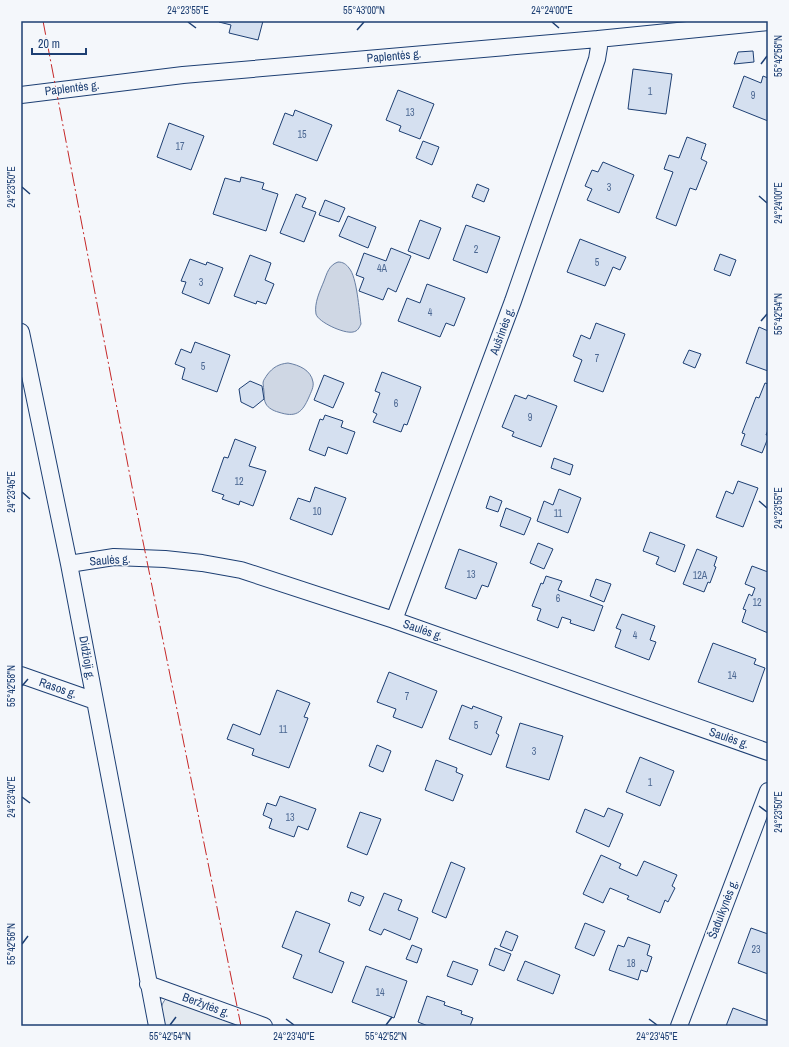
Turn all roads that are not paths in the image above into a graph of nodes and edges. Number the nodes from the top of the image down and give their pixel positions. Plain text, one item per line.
1 (768, 22) edge
2 (598, 39) junction
3 (21, 94) edge
4 (21, 332) edge
5 (69, 564) junction
6 (394, 620) junction
7 (21, 675) edge
8 (95, 701) junction
9 (768, 752) edge
10 (768, 791) edge
11 (148, 984) junction
12 (157, 1026) edge
13 (264, 1026) edge
14 (679, 1026) edge

1 - 2 street, Paplentės g.
2 - 3 street, Paplentės g.
2 - 6 street, Aušrinės g.
4 - 5 street, Didžioji g.
5 - 6 street, Saulės g.
5 - 8 street, Didžioji g.
6 - 9 street, Saulės g.
7 - 8 street, Rasos g.
8 - 11 street, Didžioji g.
10 - 14 street, Šaduikynės g.
11 - 12 street, Didžioji g.
11 - 13 street, Beržytės g.

